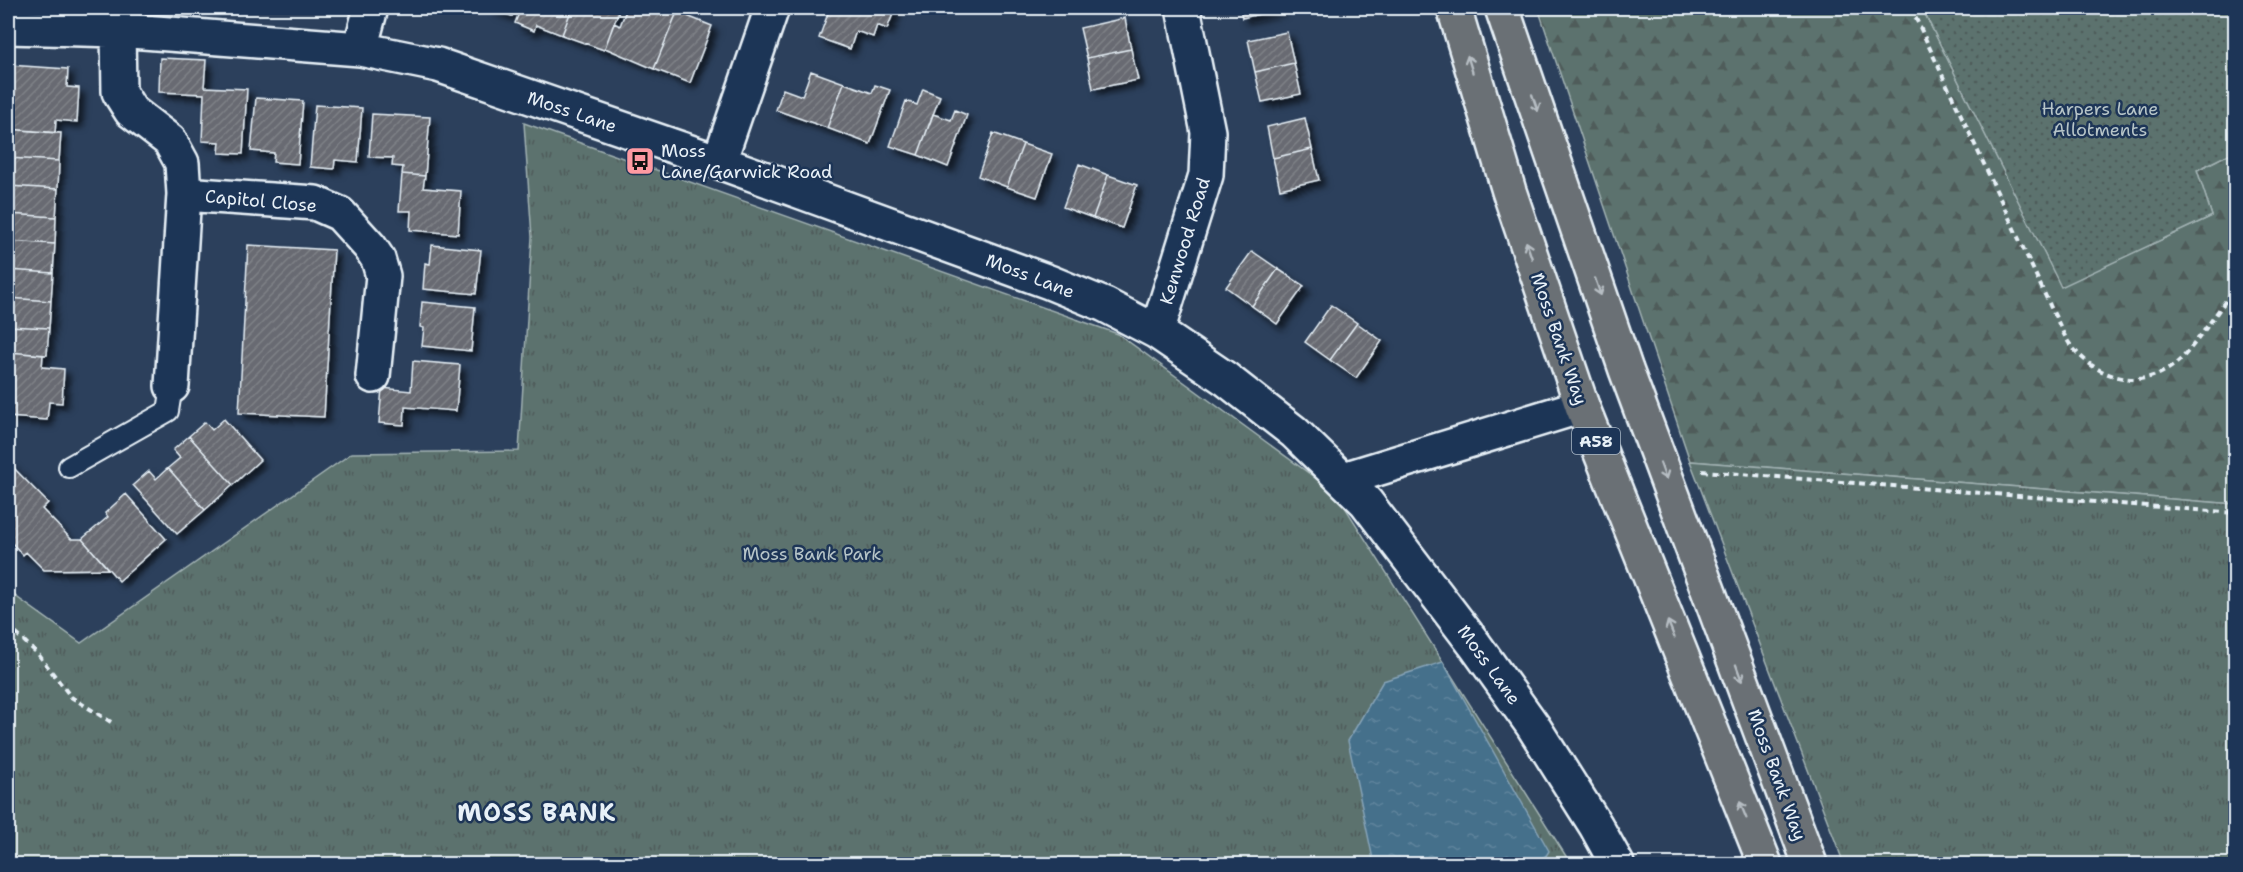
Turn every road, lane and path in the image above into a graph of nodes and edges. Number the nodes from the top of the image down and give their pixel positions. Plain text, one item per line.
1 (371, 8) edge
2 (772, 8) edge
3 (1183, 8) edge
4 (1454, 8) edge
5 (1502, 8) edge
6 (1911, 8) edge
7 (8, 27) edge
8 (118, 30) junction
9 (360, 49) junction
10 (719, 162) junction
11 (184, 194) junction
12 (2235, 287) edge
13 (1157, 332) junction
14 (374, 376) dead end
15 (172, 386) joint
16 (1582, 406) junction
17 (69, 467) dead end
18 (1662, 468) junction
19 (1344, 478) junction
20 (2235, 513) edge
21 (8, 626) edge
22 (111, 722) dead end
23 (1617, 864) edge
24 (1765, 864) edge
25 (1810, 864) edge

1 - 9 street
2 - 10 street
3 - 13 street, Kenwood Road
16 -> 4 highway, Moss Bank Way / A58
5 -> 18 highway, Moss Bank Way / A58
6 - 12 path
7 - 8 street, Moss Lane
8 - 9 street, Moss Lane
8 - 11 street, Capitol Close
9 - 10 street, Moss Lane
10 - 13 street, Moss Lane
11 - 14 street, Capitol Close
11 - 15 street, Capitol Close
13 - 19 street, Moss Lane
15 - 17 lane
16 - 19 street
24 -> 16 highway, Moss Bank Way / A58
18 - 20 path
18 -> 25 highway, Moss Bank Way / A58
19 - 23 street, Moss Lane
21 - 22 path

